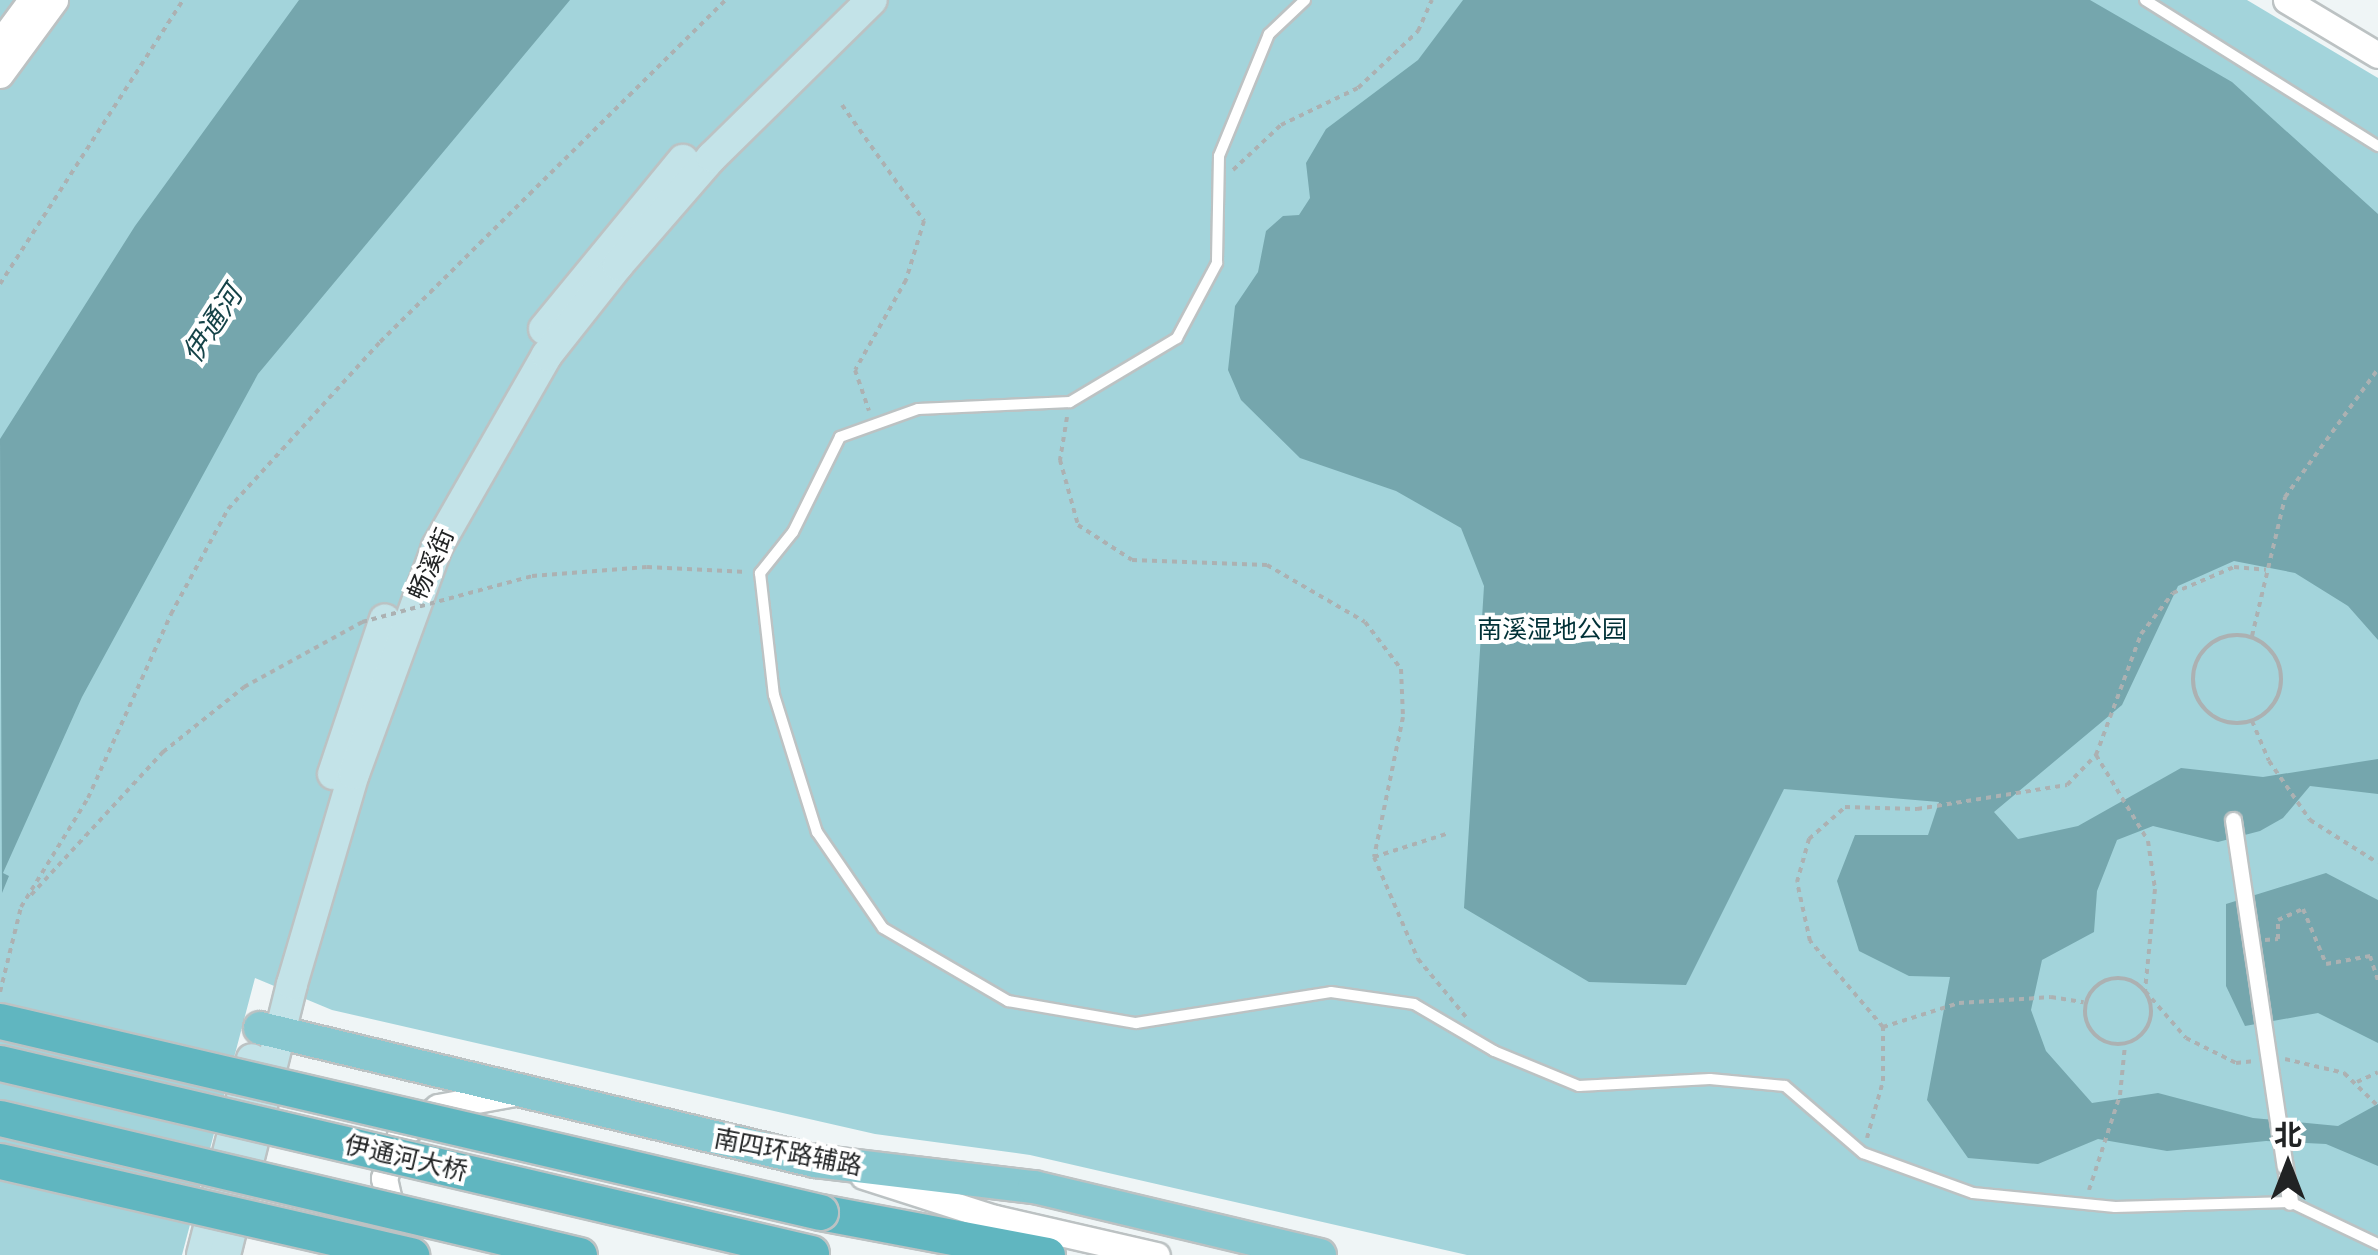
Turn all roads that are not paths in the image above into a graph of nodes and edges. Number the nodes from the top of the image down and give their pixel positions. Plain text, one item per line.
1 (30, 0) edge
2 (55, 0) edge
3 (845, 0) edge
4 (872, 0) edge
5 (1305, 0) edge
6 (2144, 0) edge
7 (2286, 0) edge
8 (0, 42) edge
9 (2378, 55) edge
10 (0, 75) edge
11 (2378, 146) edge
12 (2233, 820) dead end
13 (0, 1020) edge
14 (270, 1030) junction
15 (0, 1062) edge
16 (519, 1092) junction
17 (0, 1118) edge
18 (0, 1161) edge
19 (816, 1161) junction
20 (2290, 1202) junction
21 (930, 1232) junction
22 (2378, 1244) edge
23 (1058, 1245) edge
24 (821, 1254) edge
25 (202, 1255) edge
26 (225, 1255) edge
27 (410, 1255) edge
28 (580, 1255) edge
29 (976, 1255) edge
30 (1158, 1255) edge
31 (1320, 1255) edge

1 - 8 street
2 - 10 street
3 - 14 main road, 畅溪街
4 - 14 main road, 畅溪街
5 - 20 lane
6 - 11 lane
7 - 9 street
12 - 20 street, bridge
13 - 21 highway, bridge
14 - 16 main road, 南四环路辅路
14 - 25 main road, 畅溪街
14 - 26 main road, 畅溪街
15 - 24 highway, 伊通河大桥, bridge
16 - 19 main road, 南四环路辅路
16 - 27 street
17 - 28 highway, bridge
18 - 27 highway, bridge
19 - 23 street
19 - 31 main road, 南四环路辅路
20 - 22 lane
21 - 23 highway
21 - 29 highway
23 - 30 street

